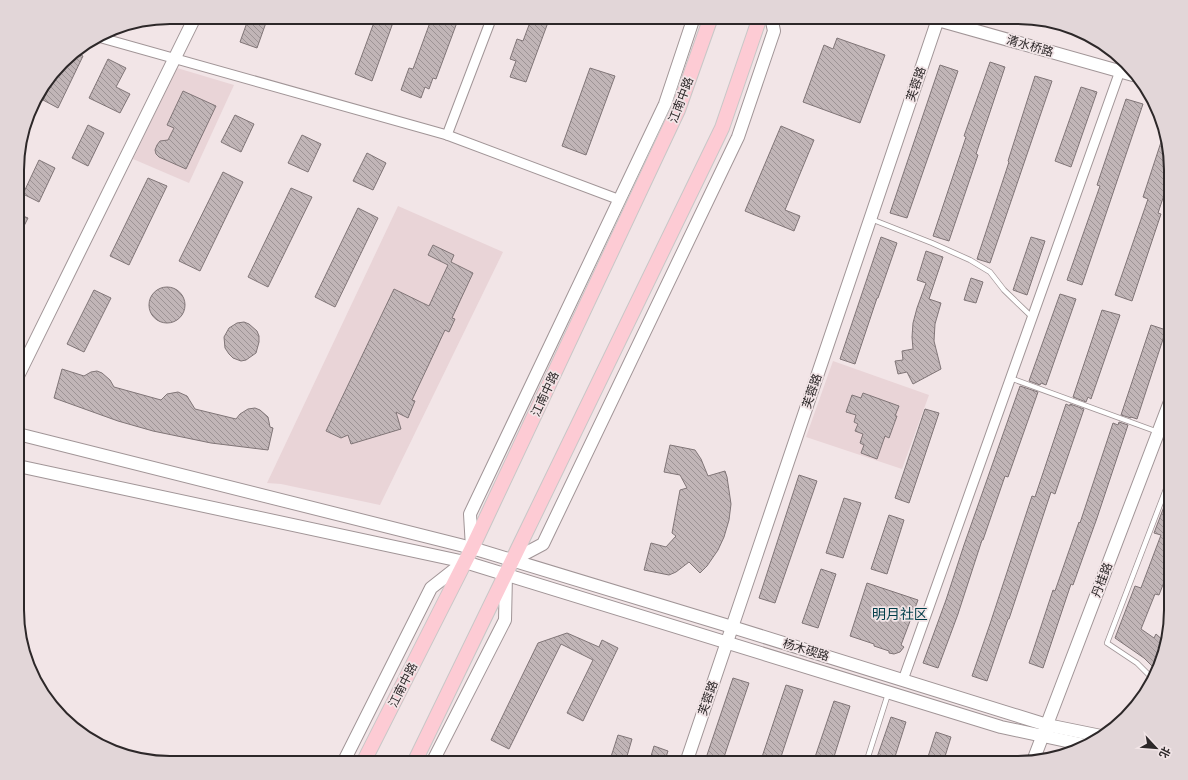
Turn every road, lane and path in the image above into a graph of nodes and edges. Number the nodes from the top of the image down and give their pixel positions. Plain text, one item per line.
1 (192, 24) edge
2 (489, 24) edge
3 (692, 24) edge
4 (709, 24) edge
5 (758, 24) edge
6 (772, 24) edge
7 (931, 24) edge
8 (954, 24) edge
9 (106, 39) edge
10 (175, 59) junction
11 (1120, 71) junction
12 (1127, 73) edge
13 (447, 136) junction
14 (620, 200) junction
15 (871, 219) junction
16 (1032, 317) junction
17 (24, 364) edge
18 (1010, 378) junction
19 (1164, 417) edge
20 (1158, 432) junction
21 (24, 436) edge
22 (24, 467) edge
23 (1164, 495) edge
24 (472, 548) junction
25 (511, 561) junction
26 (465, 562) junction
27 (506, 575) junction
28 (732, 627) junction
29 (727, 642) junction
30 (1149, 675) edge
31 (903, 680) junction
32 (889, 692) junction
33 (1047, 725) junction
34 (1093, 734) edge
35 (1042, 737) junction
36 (1077, 744) edge
37 (1035, 755) edge
38 (347, 756) edge
39 (367, 756) edge
40 (417, 756) edge
41 (436, 756) edge
42 (690, 756) edge
43 (868, 756) edge

1 - 10 street
2 - 13 street
3 - 14 street
4 - 24 main road, 江南中路
5 - 25 main road
6 - 25 street
7 - 15 street, 芙蓉路
8 - 11 street, 清水桥路
9 - 10 street
10 - 13 street
10 - 17 street
11 - 12 street, 清水桥路
11 - 16 street
13 - 14 street
14 - 24 street
15 - 16 lane
15 - 28 street, 芙蓉路
16 - 18 street
18 - 20 lane
18 - 31 street
19 - 20 street, 丹桂路
20 - 33 street, 丹桂路
21 - 24 street, 杨木碶路
22 - 26 street, 杨木碶路
23 - 30 lane
24 - 25 street, 杨木碶路
24 - 26 main road, 江南中路
25 - 27 main road
25 - 28 street, 杨木碶路
26 - 27 street, 杨木碶路
26 - 38 street
26 - 39 main road, 江南中路
27 - 29 street, 杨木碶路
27 - 40 main road
27 - 41 street
28 - 29 street, 芙蓉路
28 - 31 street, 杨木碶路
29 - 32 street, 杨木碶路
29 - 42 street, 芙蓉路
31 - 33 street, 杨木碶路
32 - 35 street, 杨木碶路
32 - 43 lane
33 - 34 street, 杨木碶路
33 - 35 street, 丹桂路
35 - 36 street, 杨木碶路
35 - 37 street, 丹桂路

